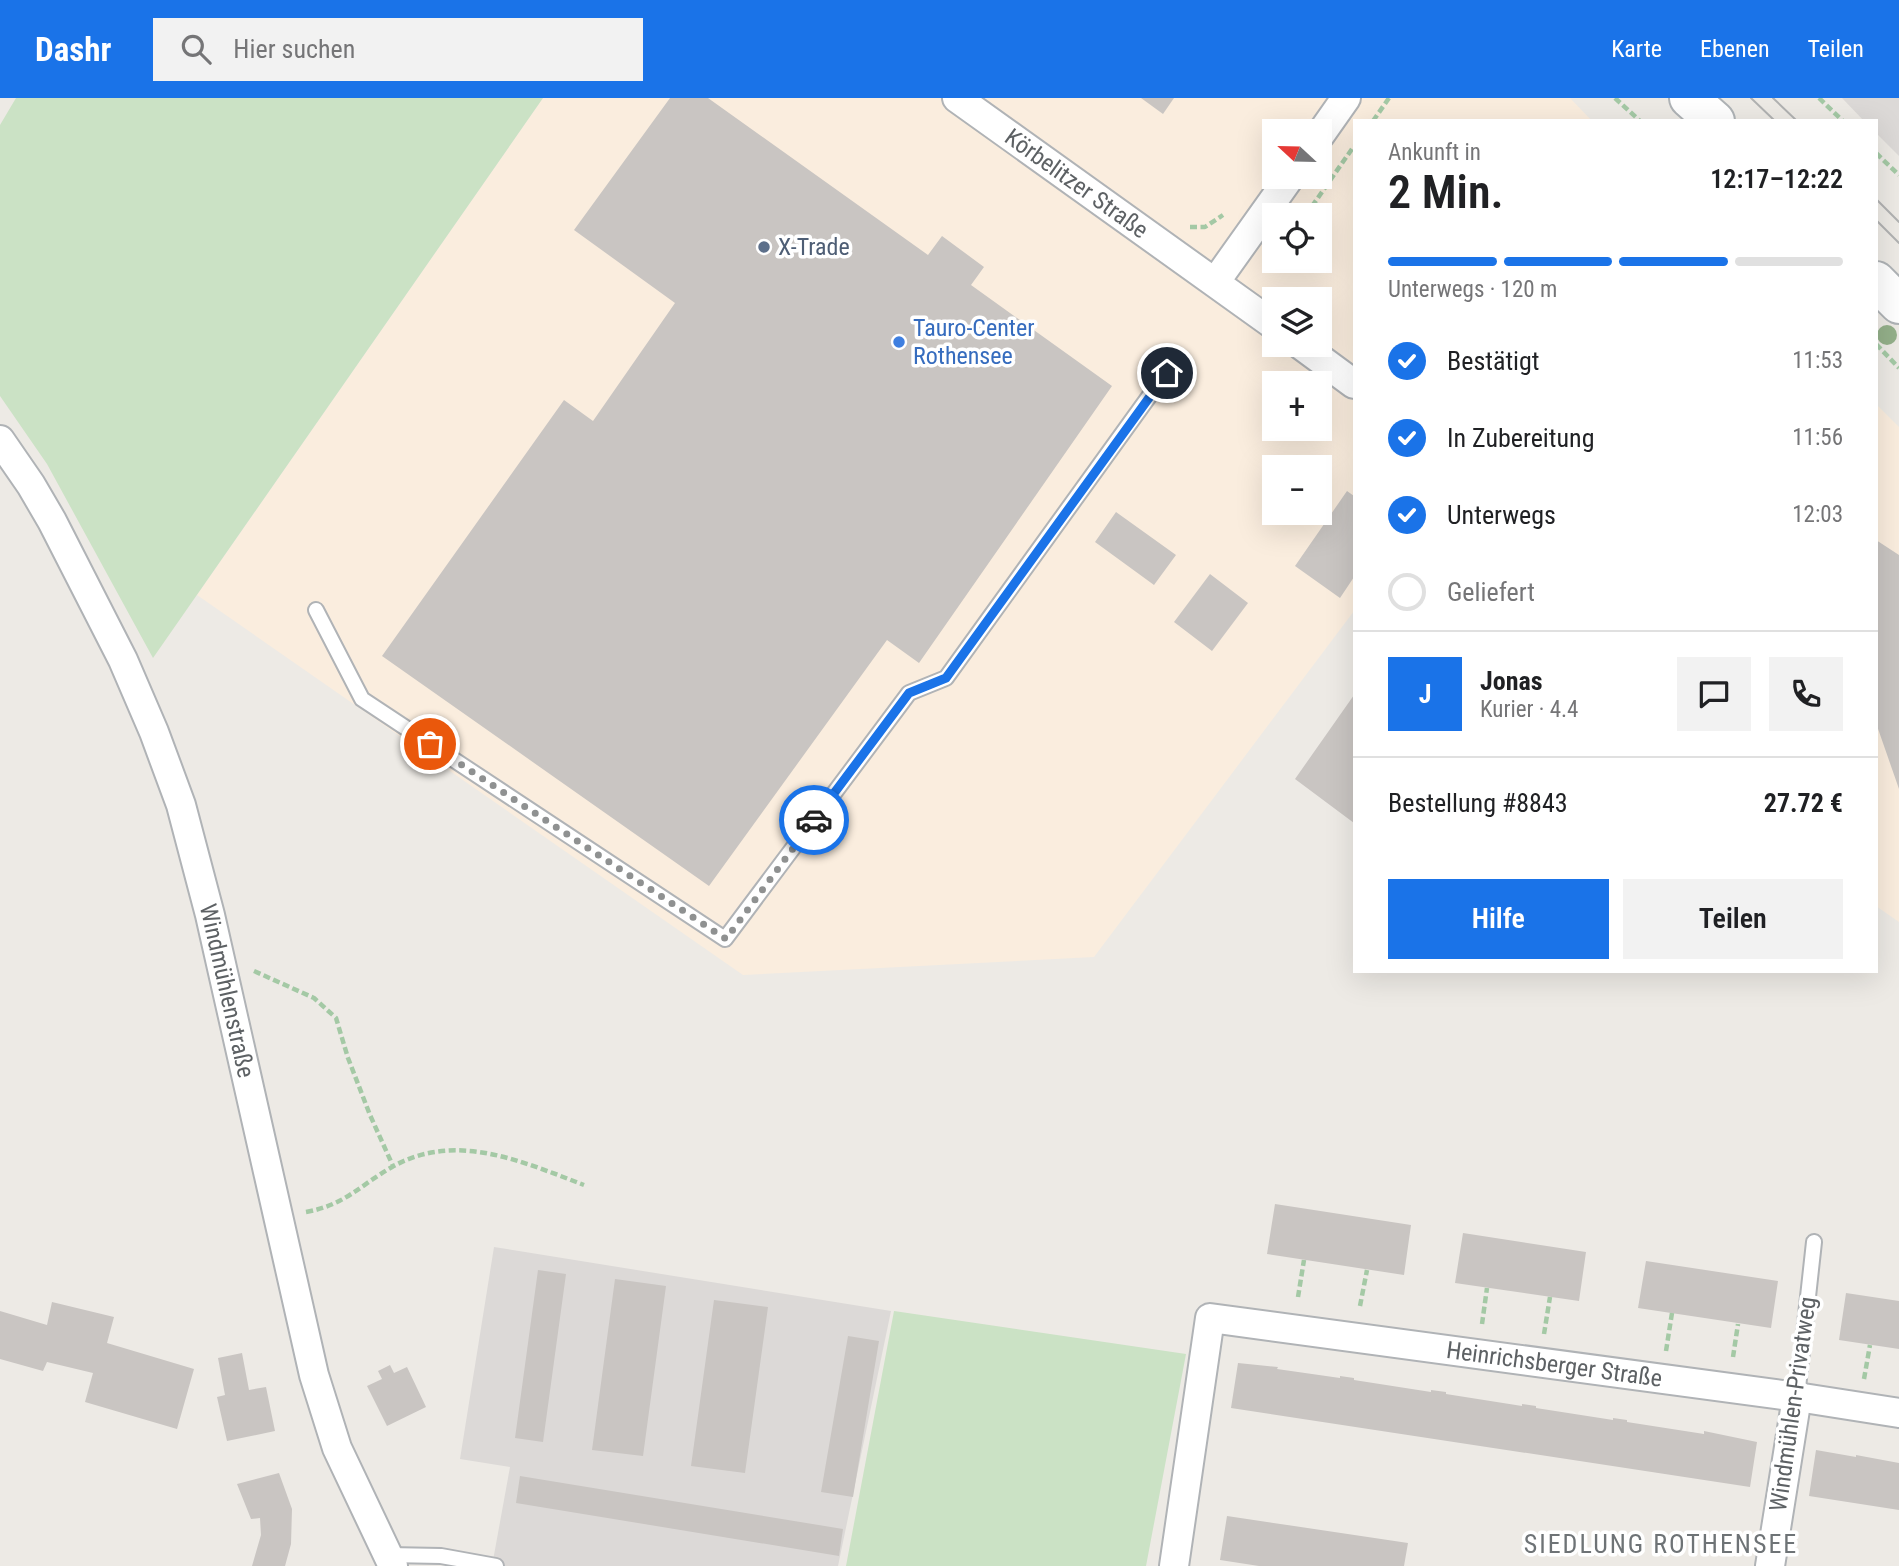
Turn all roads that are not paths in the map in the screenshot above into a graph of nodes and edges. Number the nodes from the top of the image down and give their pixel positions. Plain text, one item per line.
1 (957, 98) edge
2 (1346, 98) edge
3 (1689, 98) edge
4 (1331, 119) edge
5 (1713, 119) edge
6 (1281, 189) edge
7 (1216, 281) junction
8 (1878, 283) edge
9 (1899, 304) edge
10 (1262, 316) edge
11 (1317, 357) edge
12 (1167, 373) dead end
13 (1353, 383) edge
14 (0, 440) edge
15 (316, 610) dead end
16 (1814, 1241) dead end
17 (1797, 1397) junction
18 (1899, 1413) edge
19 (391, 1560) edge
20 (496, 1566) edge
21 (1174, 1566) edge
22 (1770, 1566) edge

1 - 7 street, Körbelitzer Straße
2 - 4 street
3 - 5 main road
6 - 7 street
7 - 10 street, Körbelitzer Straße
8 - 9 main road
11 - 13 street
12 - 15 lane
14 - 19 street, Windmühlenstraße
16 - 17 lane, Windmühlen-Privatweg
17 - 18 street, Heinrichsberger Straße
17 - 21 street, Heinrichsberger Straße
17 - 22 street, Windmühlen-Privatweg
19 - 20 lane

